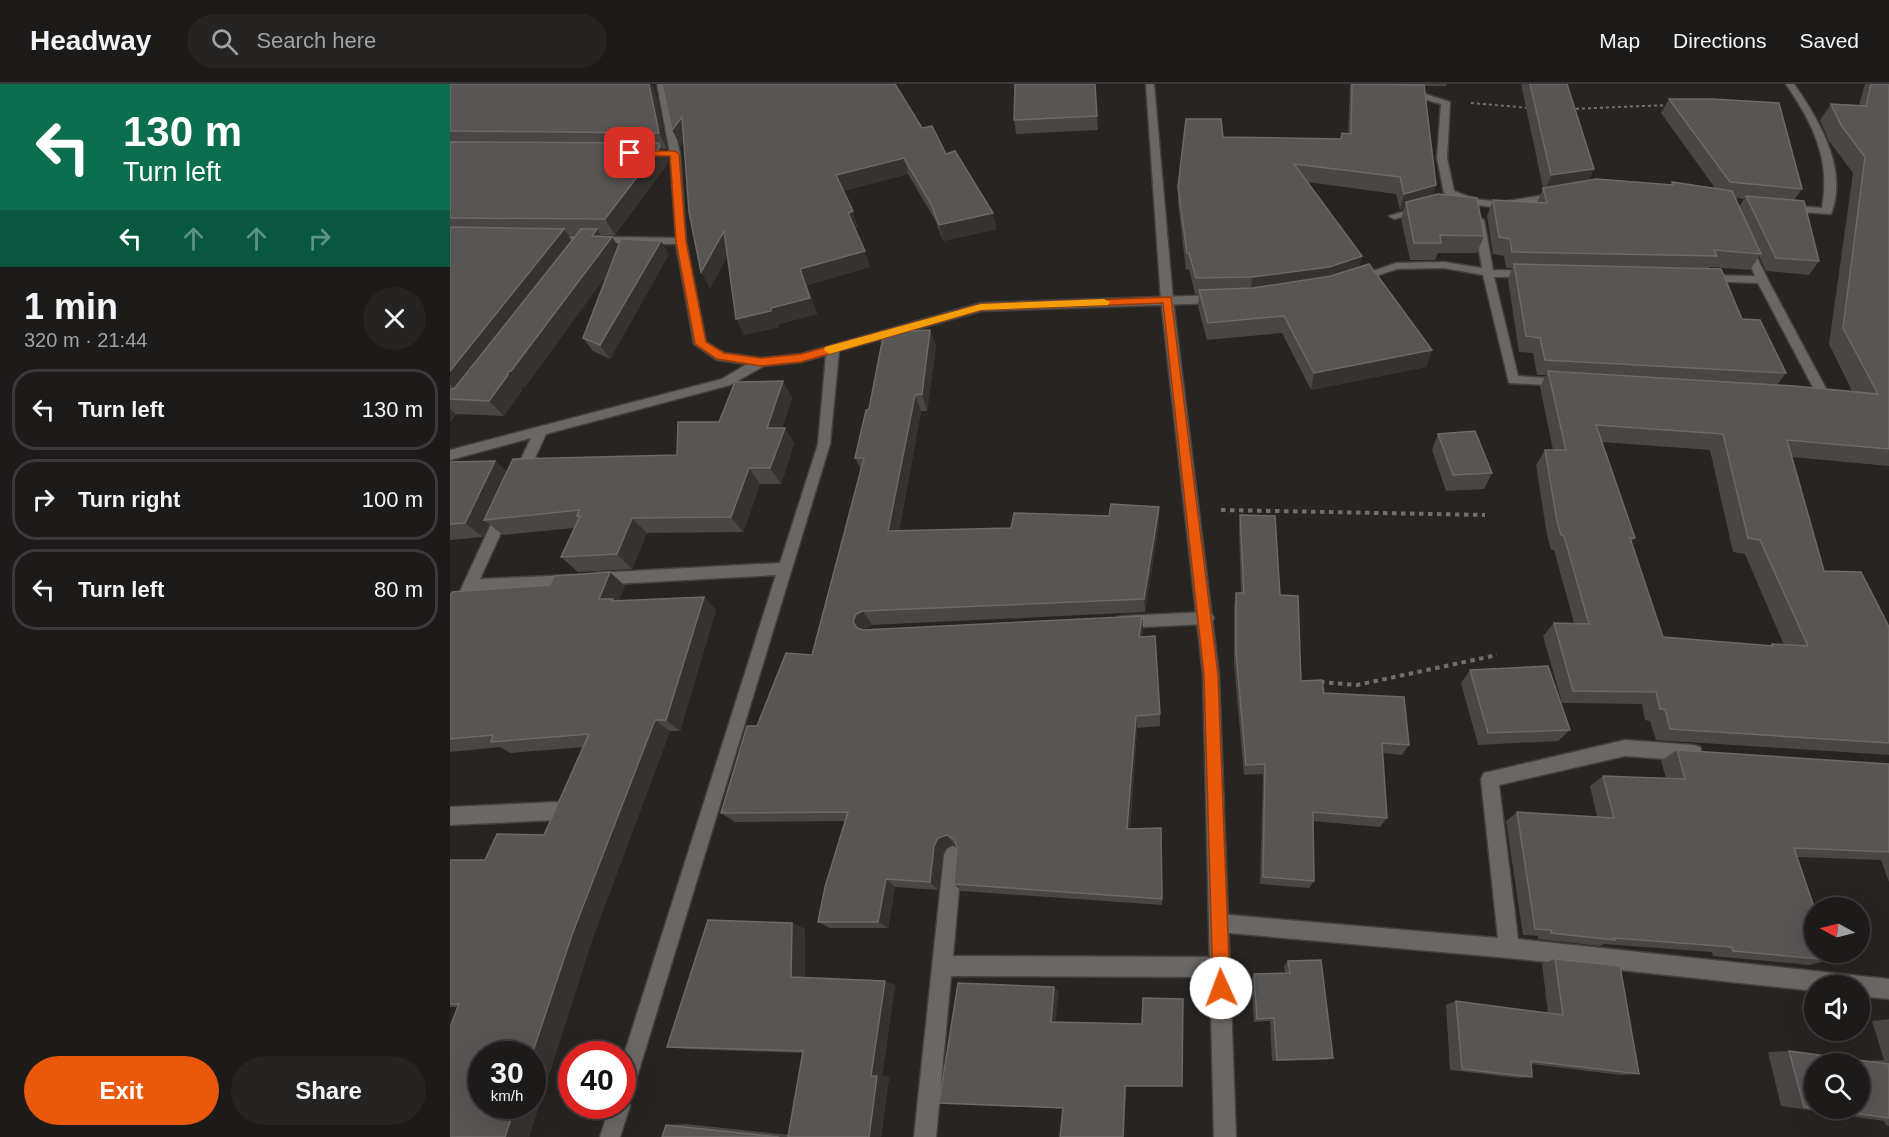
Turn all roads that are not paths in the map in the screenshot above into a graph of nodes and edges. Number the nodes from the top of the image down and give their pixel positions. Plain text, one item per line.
1 (661, 84) edge
2 (1150, 84) edge
3 (1410, 84) edge
4 (1790, 84) edge
5 (650, 85) edge
6 (1567, 194) edge
7 (1477, 202) junction
8 (1771, 207) edge
9 (1394, 216) dead end
10 (1740, 232) edge
11 (542, 239) edge
12 (681, 241) junction
13 (1488, 273) junction
14 (1547, 274) edge
15 (1690, 278) edge
16 (1762, 280) junction
17 (1347, 282) edge
18 (1229, 299) edge
19 (1167, 300) junction
20 (833, 349) junction
21 (761, 362) junction
22 (1571, 383) edge
23 (1802, 396) edge
24 (542, 429) junction
25 (450, 456) edge
26 (785, 569) junction
27 (470, 586) junction
28 (1206, 618) junction
29 (1110, 622) edge
30 (450, 629) edge
31 (1706, 753) edge
32 (556, 811) edge
33 (450, 816) edge
34 (953, 855) edge
35 (1218, 923) junction
36 (1509, 948) junction
37 (942, 966) junction
38 (1221, 967) junction
39 (1804, 980) edge
40 (1870, 987) edge
41 (1889, 989) edge
42 (636, 1051) edge
43 (616, 1119) edge
44 (610, 1135) dead end
45 (925, 1137) edge
46 (1225, 1137) edge

1 - 5 street
1 - 12 street
2 - 19 street
3 - 7 street
4 - 8 street
6 - 7 street
7 - 9 street
7 - 13 street
10 - 16 street
11 - 12 street
12 - 21 street
13 - 14 street
13 - 17 street
13 - 22 street
15 - 16 street
16 - 23 street
18 - 19 street
19 - 20 street
19 - 28 street
20 - 21 street
20 - 26 street
21 - 24 street
24 - 25 street
24 - 27 street
26 - 27 street
26 - 42 street
27 - 30 street
28 - 29 street
28 - 35 street
31 - 36 street
32 - 33 street
34 - 37 street
35 - 36 street
35 - 38 street
36 - 39 street
37 - 38 street
37 - 45 street
38 - 46 street
40 - 41 street
43 - 44 street

